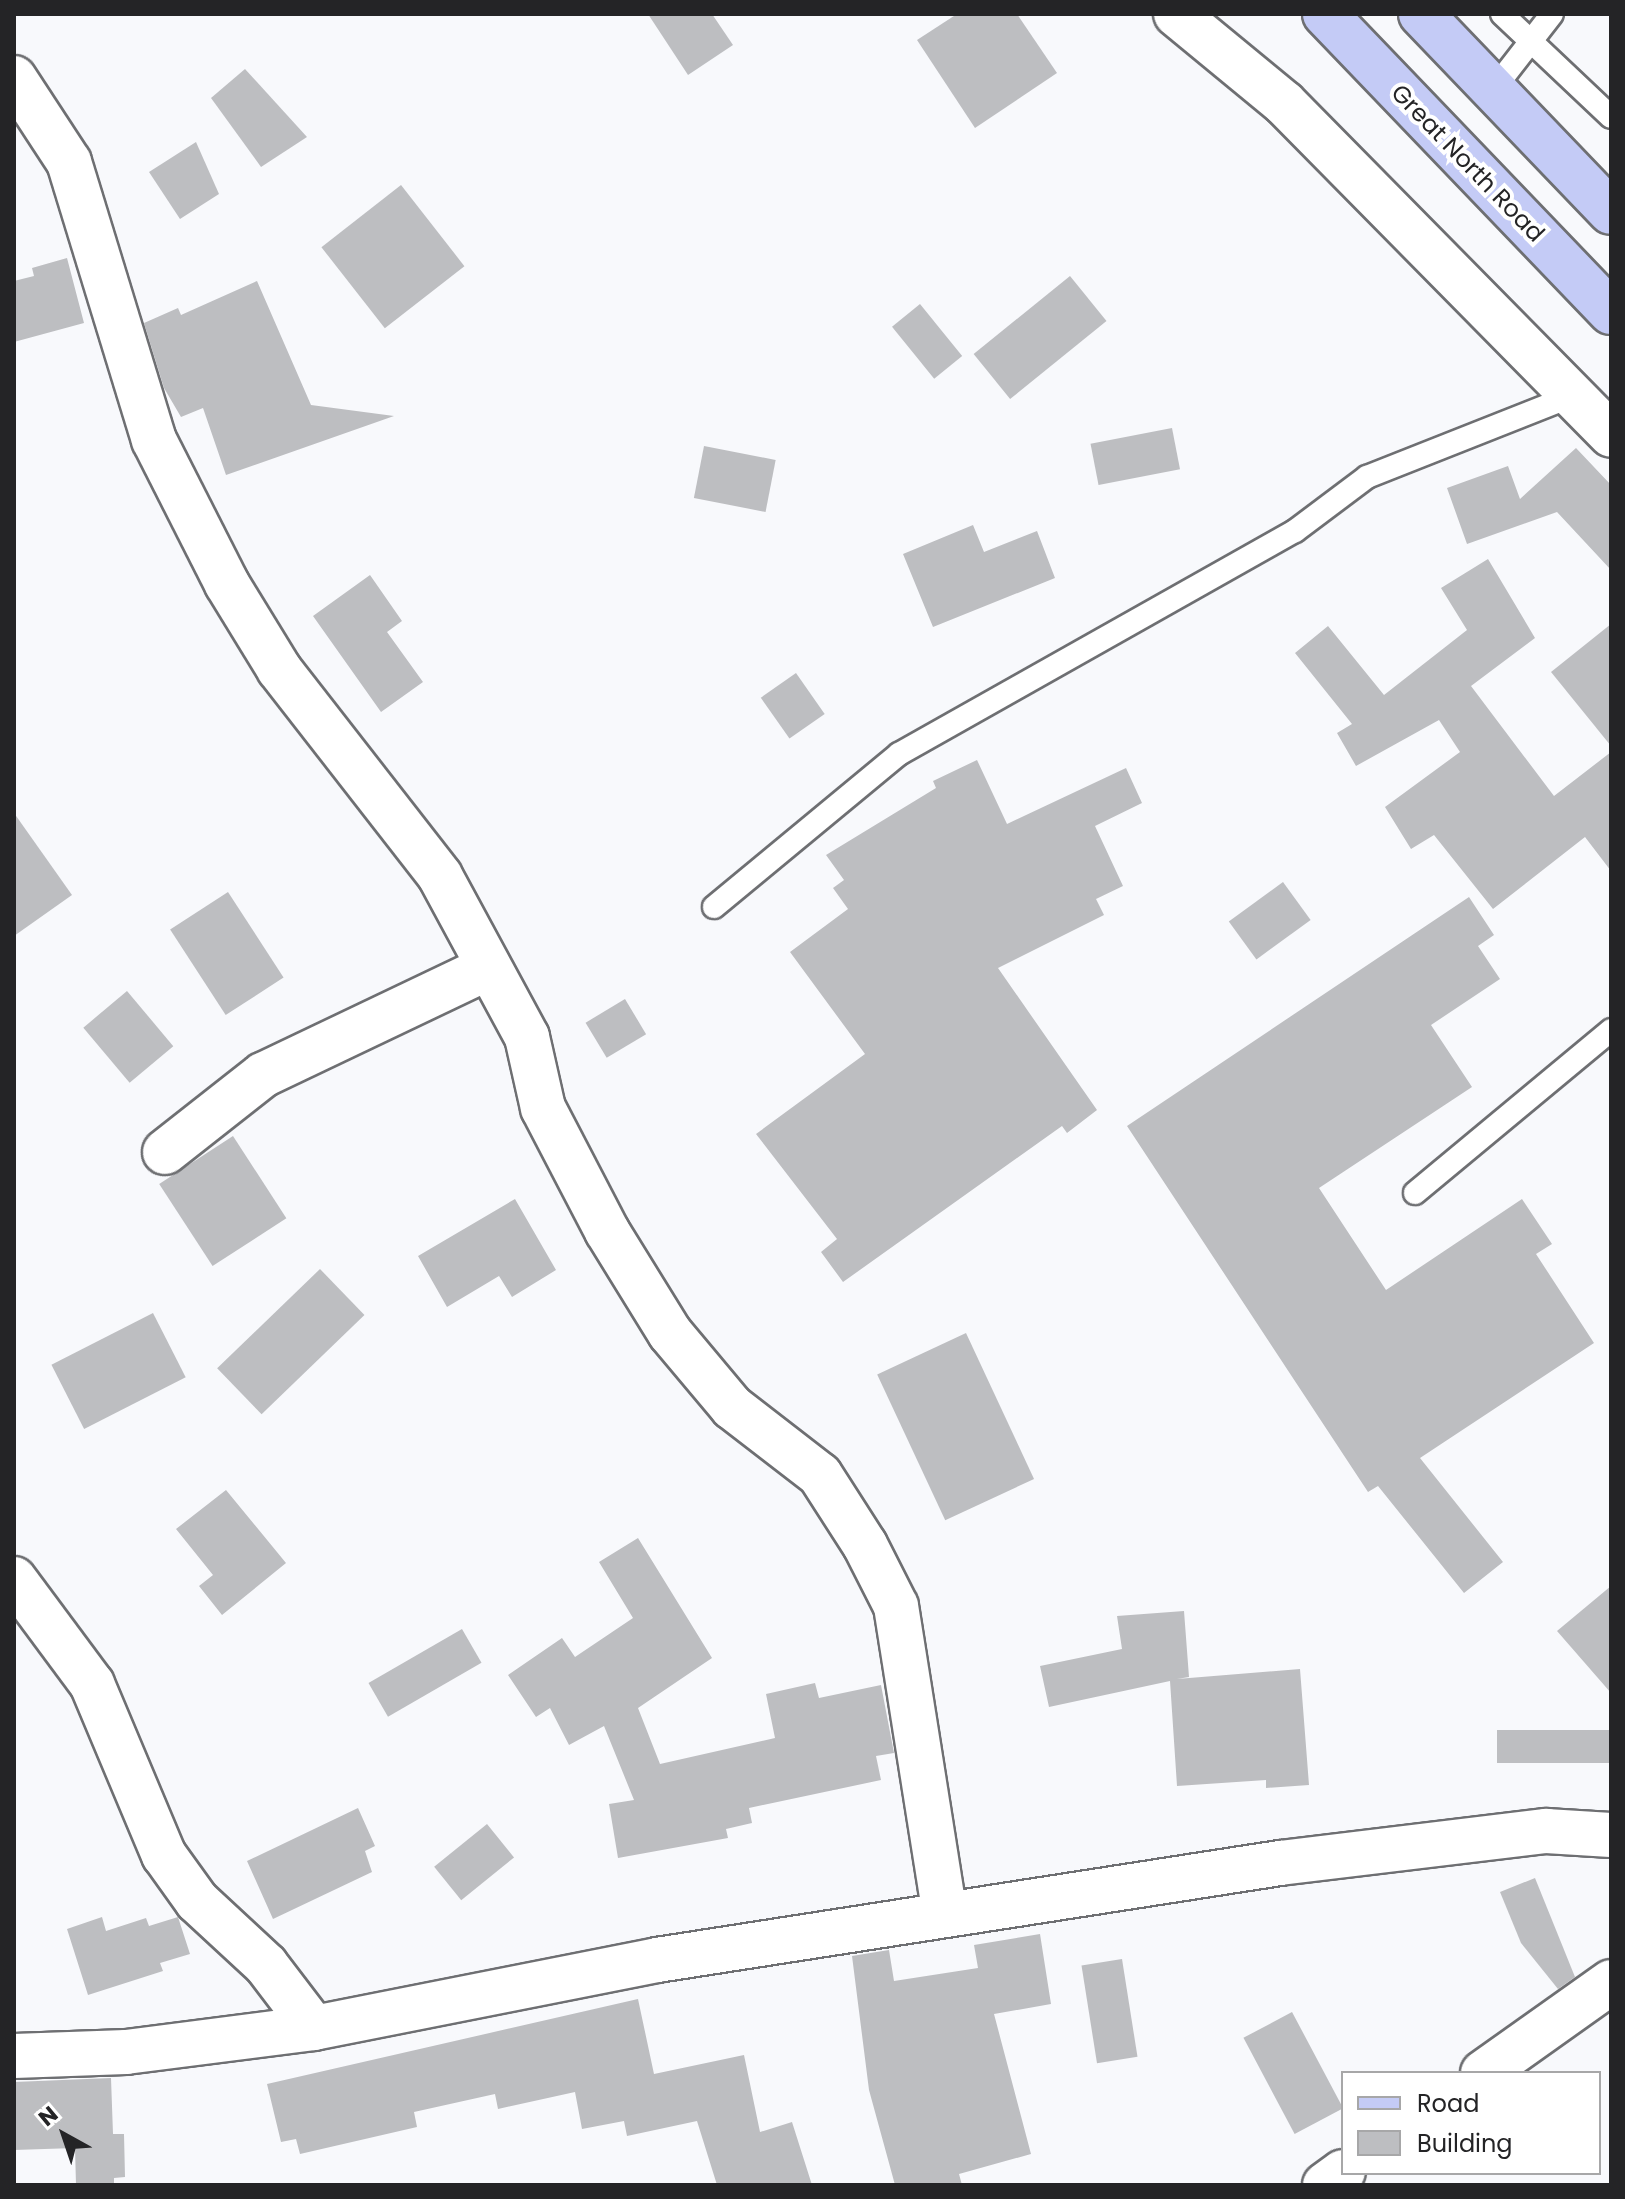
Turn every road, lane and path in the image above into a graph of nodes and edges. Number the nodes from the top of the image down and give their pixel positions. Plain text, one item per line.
1 (1176, 14) edge
2 (1325, 14) edge
3 (1421, 14) edge
4 (1502, 14) edge
5 (1552, 14) edge
6 (1532, 45) junction
7 (14, 78) edge
8 (1493, 90) junction
9 (1611, 117) edge
10 (1611, 212) edge
11 (1611, 312) edge
12 (1572, 396) junction
13 (1611, 435) edge
14 (714, 907) dead end
15 (489, 967) junction
16 (1611, 1030) edge
17 (165, 1152) dead end
18 (1415, 1193) dead end
19 (14, 1579) edge
20 (1611, 1835) edge
21 (945, 1914) junction
22 (1611, 1982) edge
23 (314, 2028) junction
24 (14, 2056) edge
25 (1486, 2071) edge

1 - 12 street
2 - 11 main road, Great North Road
3 - 8 main road
4 - 6 lane
5 - 6 lane
6 - 8 lane
6 - 9 lane
7 - 15 street
8 - 10 main road
12 - 13 street
12 - 14 lane
15 - 17 street
15 - 21 street
16 - 18 lane
19 - 23 street
20 - 21 street
21 - 23 street
22 - 25 street
23 - 24 street

